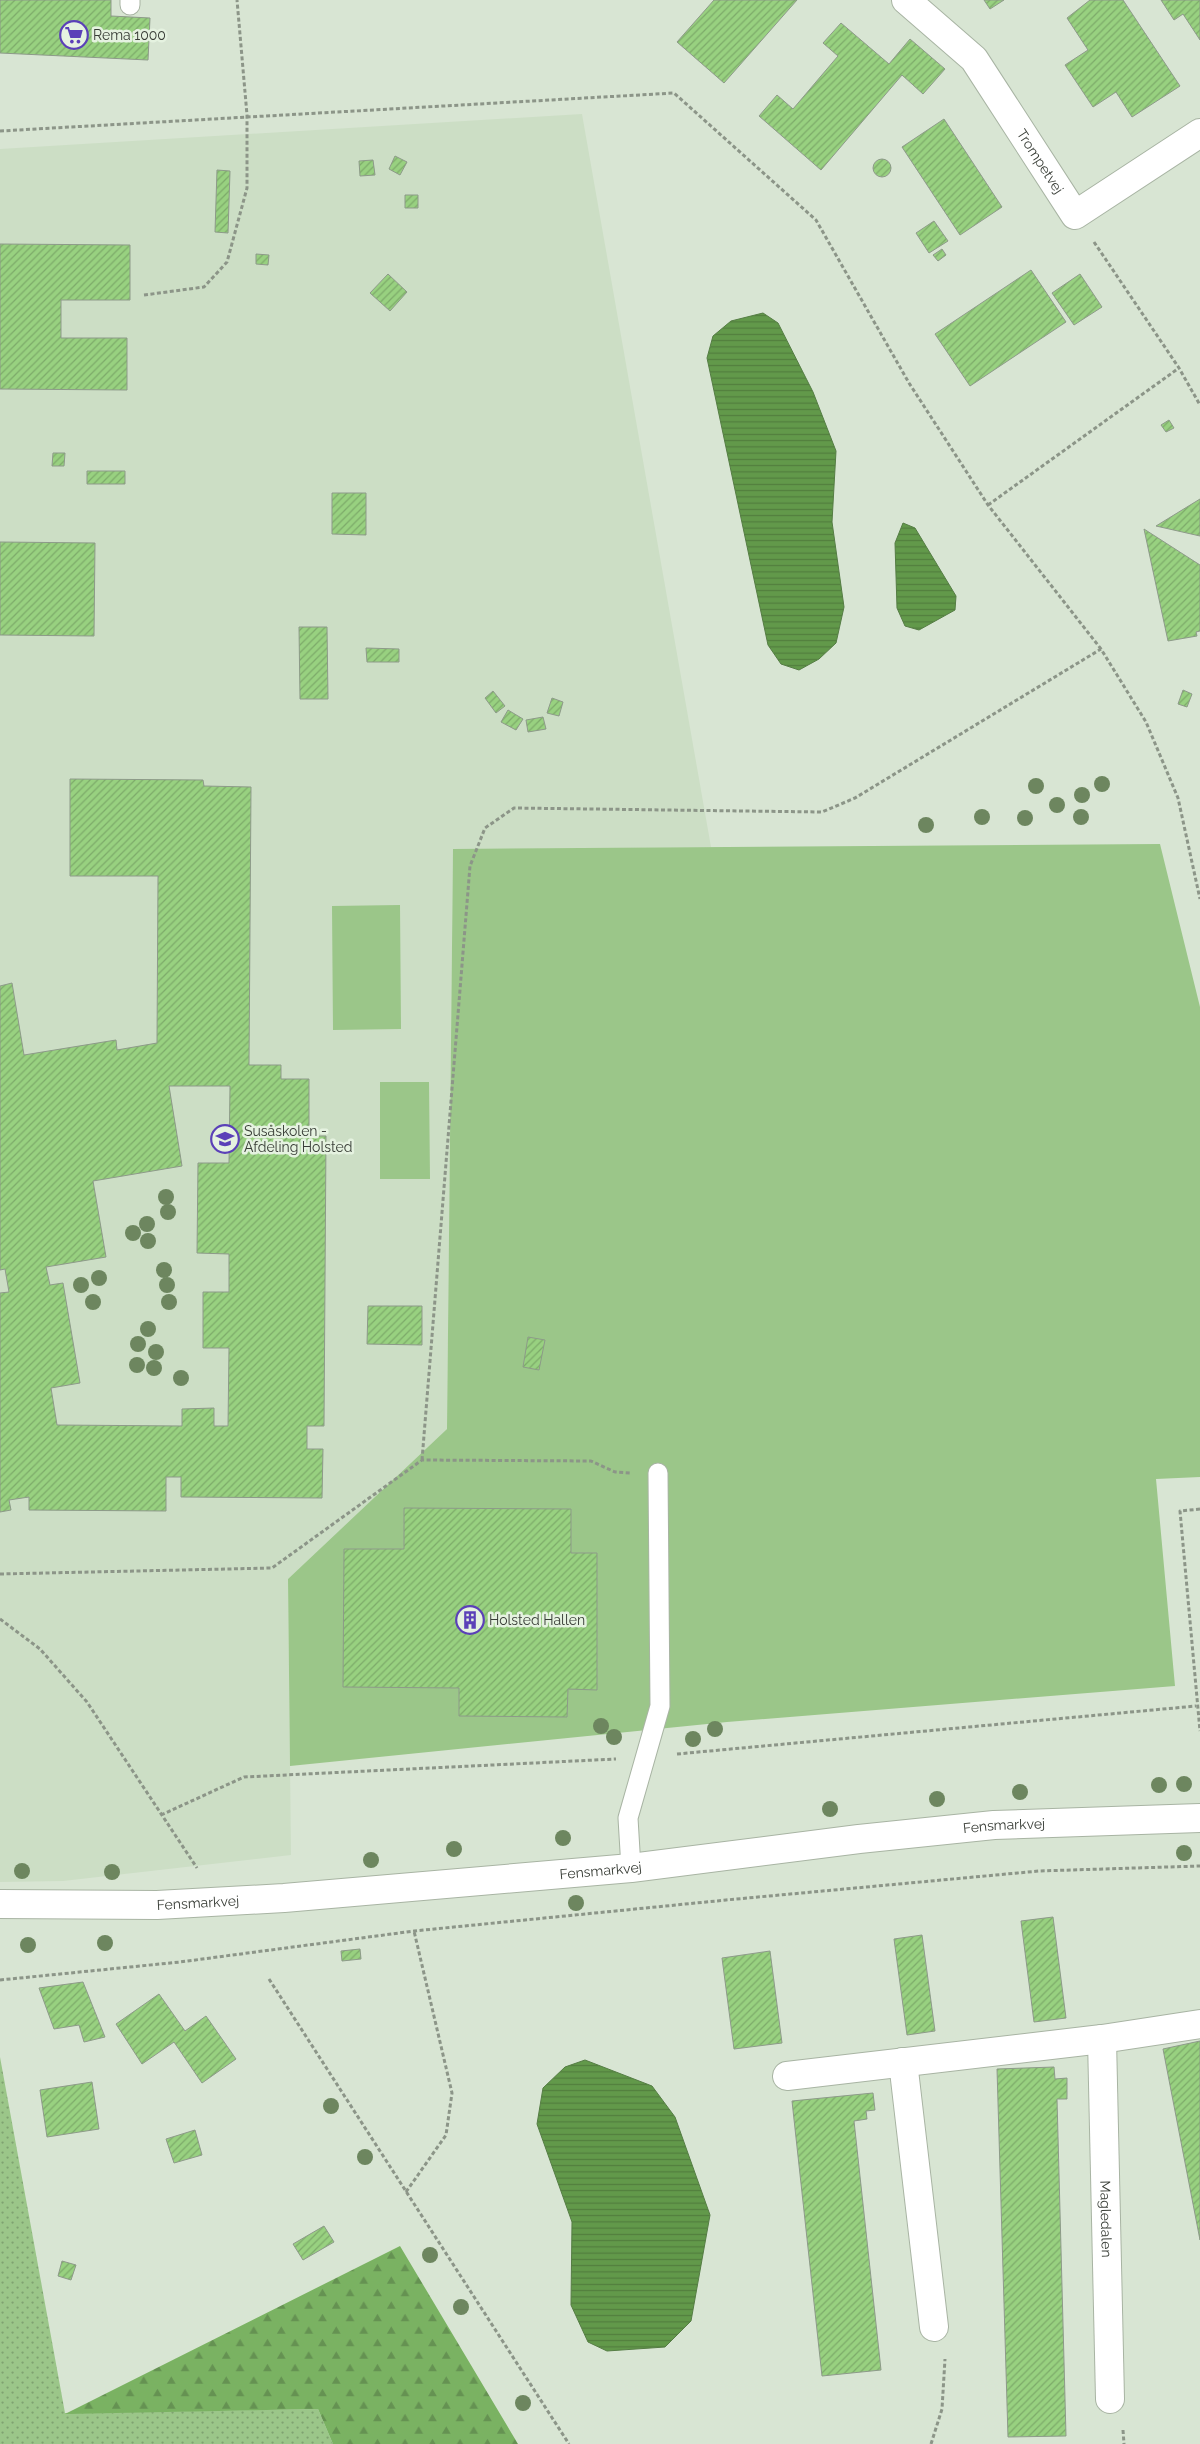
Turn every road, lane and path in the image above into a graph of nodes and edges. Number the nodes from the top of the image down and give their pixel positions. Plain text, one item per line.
1 (237, 0) edge
2 (906, 0) edge
3 (247, 115) junction
4 (0, 131) edge
5 (1200, 133) edge
6 (1075, 215) junction
7 (144, 295) dead end
8 (1179, 368) junction
9 (1200, 405) edge
10 (988, 505) junction
11 (1101, 649) junction
12 (1200, 899) edge
13 (422, 1460) junction
14 (658, 1473) joint
15 (1200, 1509) edge
16 (0, 1574) edge
17 (0, 1619) edge
18 (1200, 1732) edge
19 (1200, 1818) edge
20 (1200, 1866) edge
21 (630, 1868) junction
22 (199, 1871) dead end
23 (0, 1904) edge
24 (414, 1931) junction
25 (269, 1979) dead end
26 (0, 1980) edge
27 (1200, 2024) edge
28 (1102, 2039) junction
29 (904, 2062) junction
30 (787, 2076) dead end
31 (406, 2192) junction
32 (934, 2327) joint
33 (1110, 2399) dead end
34 (569, 2444) edge
35 (931, 2444) edge

1 - 3 path
2 - 6 street, Trompetvej
3 - 4 path
3 - 7 path
3 - 10 path
5 - 6 street
6 - 8 path
8 - 9 path
8 - 10 path
10 - 11 path
11 - 12 path
11 - 13 path
13 - 14 path
13 - 16 path
14 - 21 lane
15 - 18 path
17 - 22 path
19 - 21 street, Fensmarkvej
20 - 24 path
21 - 23 street, Fensmarkvej
24 - 26 path
24 - 31 path
25 - 31 path
27 - 28 street
28 - 29 street
28 - 33 street, Magledalen
29 - 30 street
29 - 32 street
31 - 34 path
32 - 35 path

